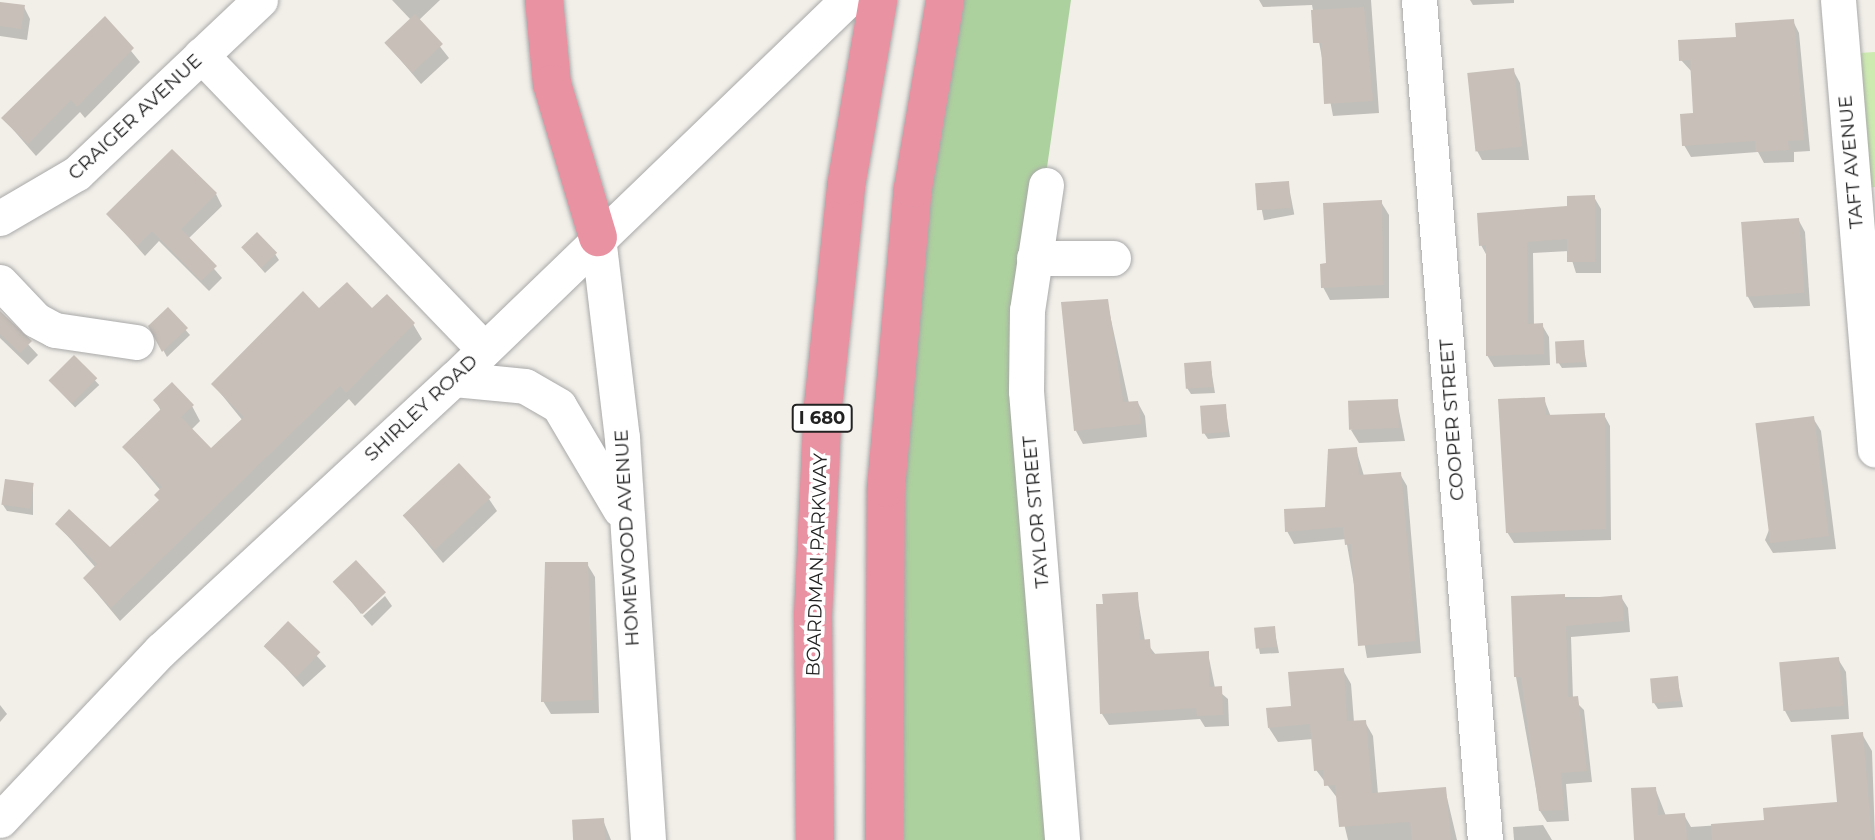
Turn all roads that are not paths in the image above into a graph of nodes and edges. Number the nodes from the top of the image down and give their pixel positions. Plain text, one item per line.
1 (260, 0) edge
2 (544, 0) edge
3 (847, 0) edge
4 (878, 0) edge
5 (945, 0) edge
6 (1419, 0) edge
7 (1838, 0) edge
8 (201, 55) junction
9 (1046, 185) dead end
10 (0, 218) edge
11 (597, 236) junction
12 (1034, 258) junction
13 (1113, 258) dead end
14 (0, 282) edge
15 (136, 342) dead end
16 (484, 349) junction
17 (454, 379) junction
18 (1875, 449) edge
19 (623, 515) junction
20 (0, 820) edge
21 (649, 840) edge
22 (816, 840) edge
23 (884, 840) edge
24 (1062, 840) edge
25 (1486, 840) edge

1 - 8 street, CRAIGER AVENUE
2 - 11 highway
3 - 11 street, SHIRLEY ROAD
4 - 22 highway, BOARDMAN PARKWAY / I 680
5 - 23 highway
6 - 25 street, COOPER STREET
7 - 18 street, TAFT AVENUE
8 - 10 street, CRAIGER AVENUE
8 - 16 street
9 - 12 street, TAYLOR STREET
11 - 16 street, SHIRLEY ROAD
11 - 19 street, HOMEWOOD AVENUE
12 - 13 street
12 - 24 street, TAYLOR STREET
14 - 15 street
16 - 17 street, SHIRLEY ROAD
17 - 19 street
17 - 20 street, SHIRLEY ROAD
19 - 21 street, HOMEWOOD AVENUE

